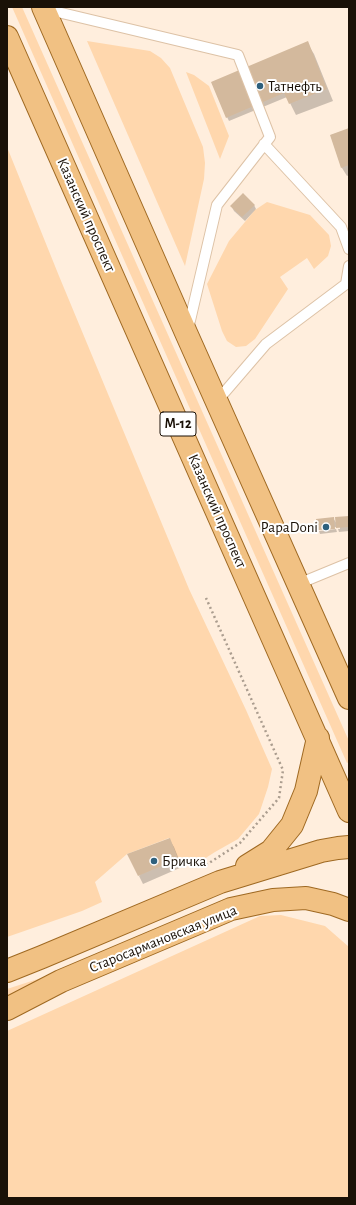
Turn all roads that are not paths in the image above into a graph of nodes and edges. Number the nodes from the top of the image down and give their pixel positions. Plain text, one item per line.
1 (43, 8) edge
2 (7, 37) edge
3 (264, 144) junction
4 (349, 249) edge
5 (349, 266) edge
6 (187, 335) junction
7 (217, 401) junction
8 (349, 563) edge
9 (298, 584) junction
10 (349, 698) edge
11 (318, 738) junction
12 (349, 811) edge
13 (349, 847) edge
14 (220, 882) junction
15 (349, 910) edge
16 (7, 971) edge
17 (7, 1009) edge

1 - 3 lane
1 - 6 main road
2 - 11 main road, Казанский проспект / М-12
3 - 4 lane
3 - 6 lane
5 - 7 lane
6 - 7 main road
7 - 9 main road
8 - 9 lane
9 - 10 main road
11 - 12 main road, Казанский проспект / М-12
11 - 14 main road
13 - 14 main road
14 - 16 main road, Старосармановская улица
15 - 17 main road, Старосармановская улица

